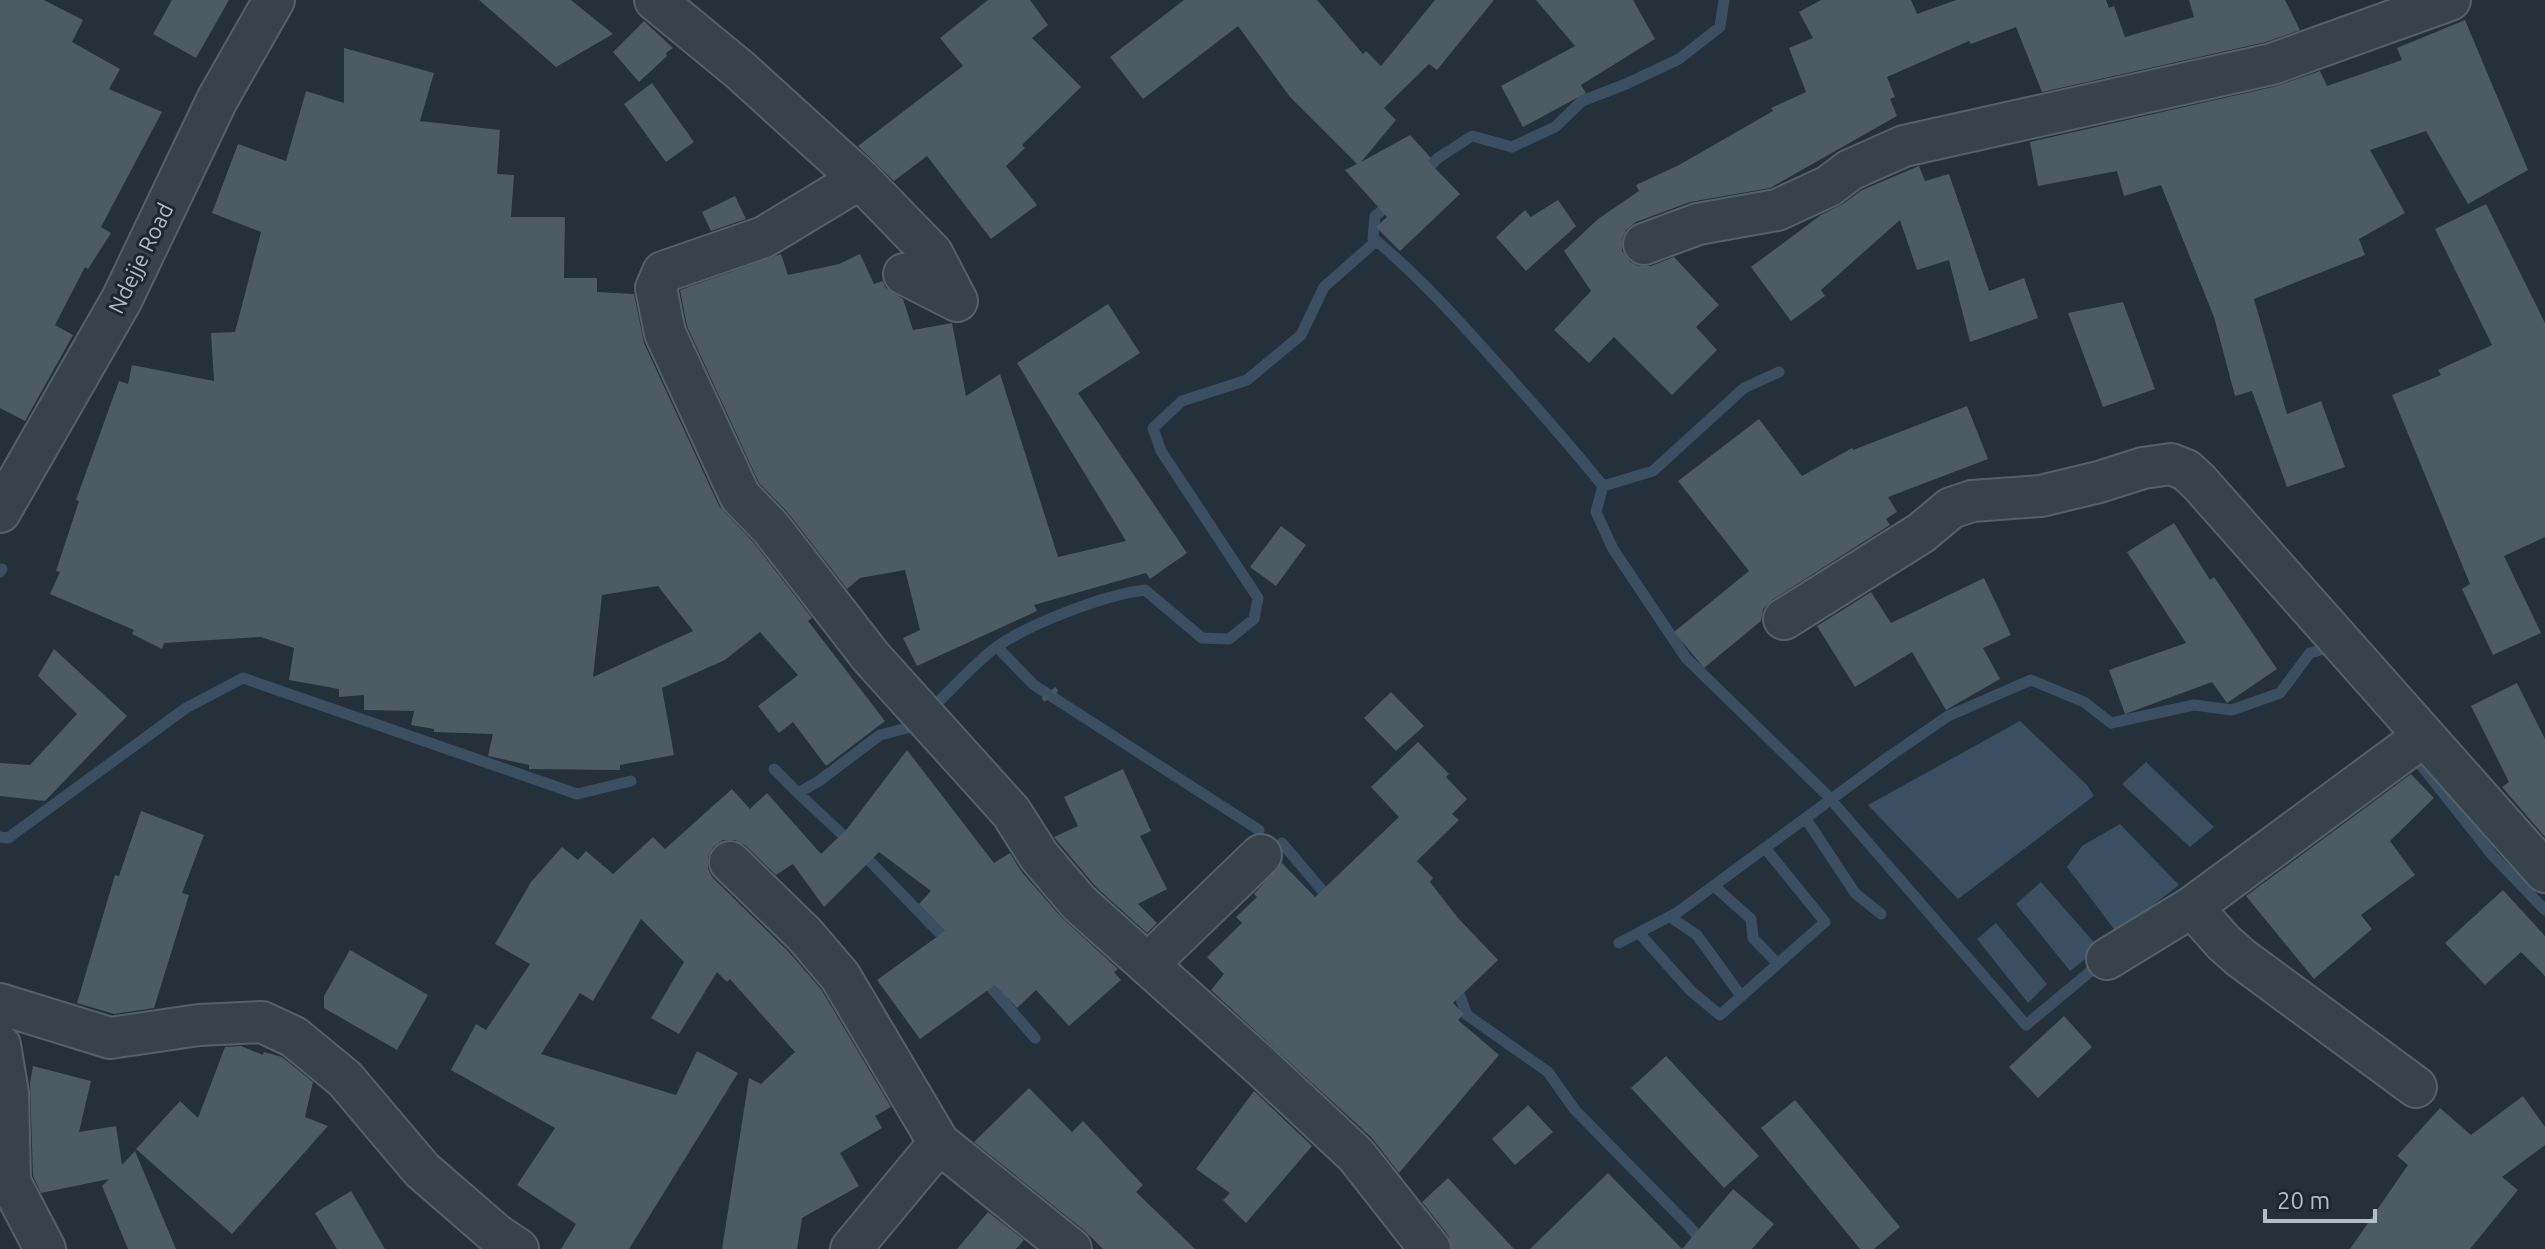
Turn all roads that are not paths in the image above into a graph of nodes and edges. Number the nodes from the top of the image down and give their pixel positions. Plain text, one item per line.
1 (274, 0) edge
2 (655, 0) edge
3 (2450, 0) edge
4 (860, 179) junction
5 (1644, 244) dead end
6 (904, 274) dead end
7 (4, 494) edge
8 (1784, 619) dead end
9 (2424, 736) junction
10 (1261, 855) dead end
11 (730, 862) dead end
12 (2545, 872) edge
13 (2192, 907) junction
14 (2107, 959) dead end
15 (1148, 964) junction
16 (0, 1004) edge
17 (0, 1045) edge
18 (2416, 1087) dead end
19 (939, 1143) junction
20 (45, 1249) edge
21 (518, 1249) edge
22 (851, 1249) edge
23 (1071, 1249) edge
24 (1430, 1249) edge

1 - 7 street, Ndejje Road
2 - 4 street
3 - 5 street
4 - 6 street
4 - 15 street
8 - 9 street
9 - 12 street
9 - 13 street
10 - 15 street
11 - 19 street
13 - 14 street
13 - 18 street
15 - 24 street
16 - 21 street
17 - 20 street
19 - 22 street
19 - 23 street

